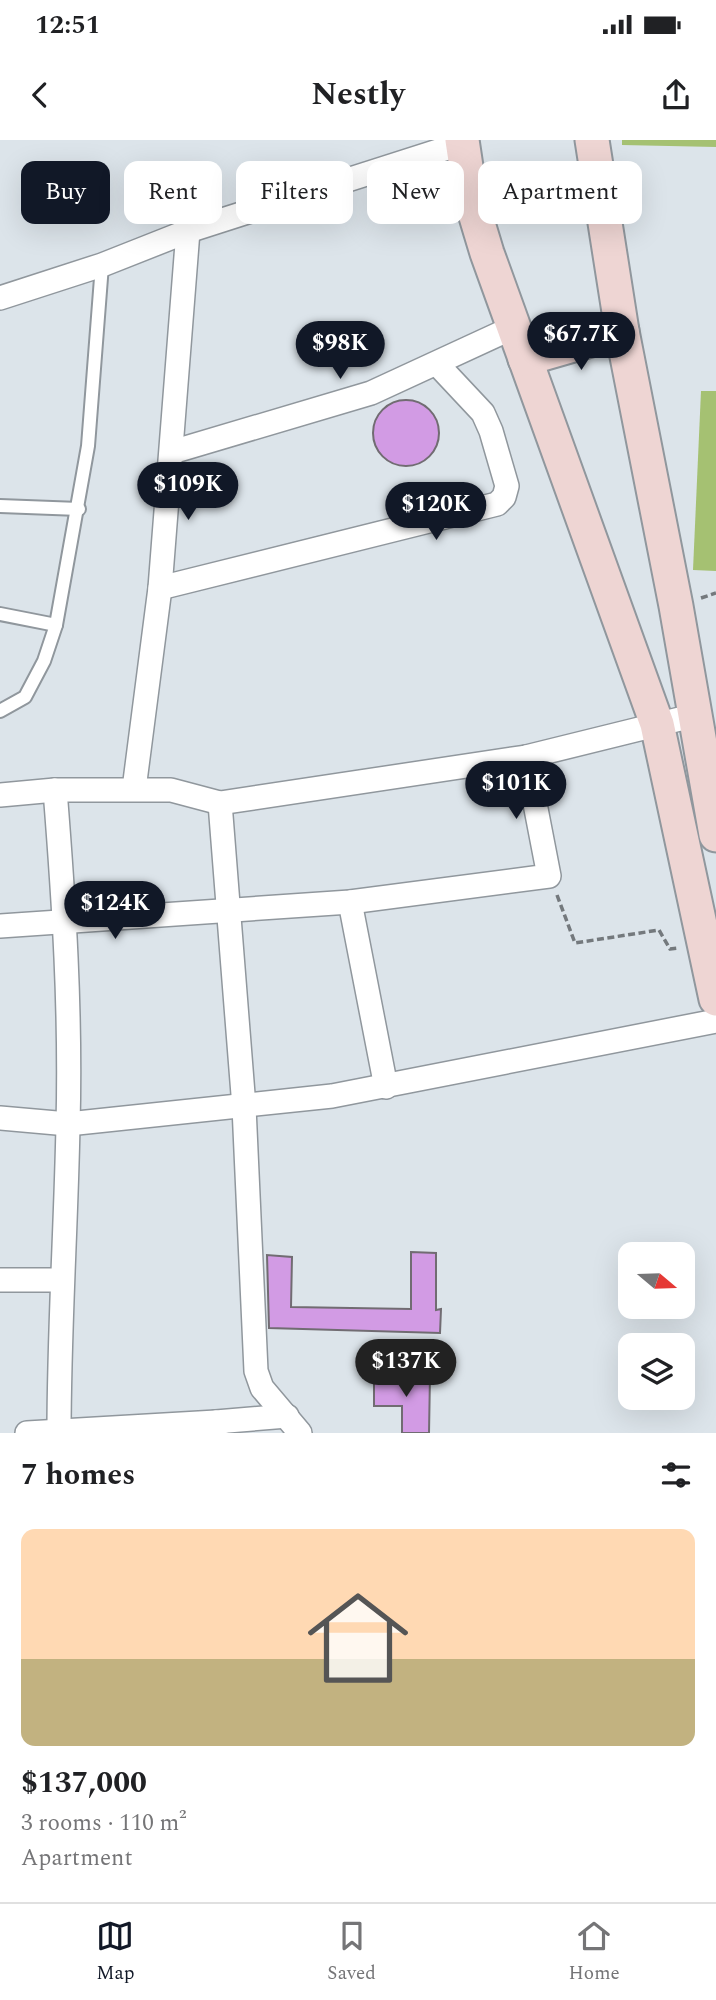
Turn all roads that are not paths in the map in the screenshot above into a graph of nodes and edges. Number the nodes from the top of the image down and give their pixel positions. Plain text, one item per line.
1 (592, 140) edge
2 (463, 142) edge
3 (188, 232) junction
4 (102, 265) junction
5 (0, 299) edge
6 (514, 327) junction
7 (622, 331) junction
8 (525, 359) junction
9 (438, 365) junction
10 (172, 452) junction
11 (0, 506) edge
12 (79, 509) junction
13 (160, 588) junction
14 (0, 614) edge
15 (56, 625) junction
16 (0, 711) edge
17 (695, 715) junction
18 (657, 724) junction
19 (526, 757) junction
20 (134, 789) junction
21 (55, 790) junction
22 (0, 795) edge
23 (220, 803) junction
24 (716, 835) edge
25 (351, 902) junction
26 (228, 912) junction
27 (66, 922) junction
28 (0, 926) edge
29 (716, 999) edge
30 (716, 1021) edge
31 (386, 1087) junction
32 (244, 1107) junction
33 (0, 1118) edge
34 (68, 1124) junction
35 (61, 1279) junction
36 (0, 1280) edge
37 (293, 1425) edge
38 (216, 1427) edge
39 (59, 1432) edge
40 (27, 1433) edge

1 - 7 street
2 - 3 street
2 - 6 street
3 - 4 street
3 - 10 street
4 - 5 street
4 - 12 lane
6 - 8 street
6 - 9 street
7 - 8 street
7 - 17 street
8 - 18 street
9 - 10 street
9 - 13 street
10 - 13 street
11 - 12 lane
12 - 15 lane
13 - 20 street
14 - 15 lane
15 - 16 lane
17 - 18 street
17 - 24 street
18 - 19 street
18 - 29 street
19 - 23 street
19 - 25 street
20 - 21 street
20 - 23 street
21 - 22 street
21 - 27 street
23 - 26 street
25 - 26 street
25 - 31 street
26 - 27 street
26 - 32 street
27 - 28 street
27 - 34 street
30 - 31 street
31 - 32 street
32 - 34 street
32 - 37 street
33 - 34 street
34 - 35 street
35 - 36 street
35 - 39 street
37 - 38 street
38 - 39 street
39 - 40 street

